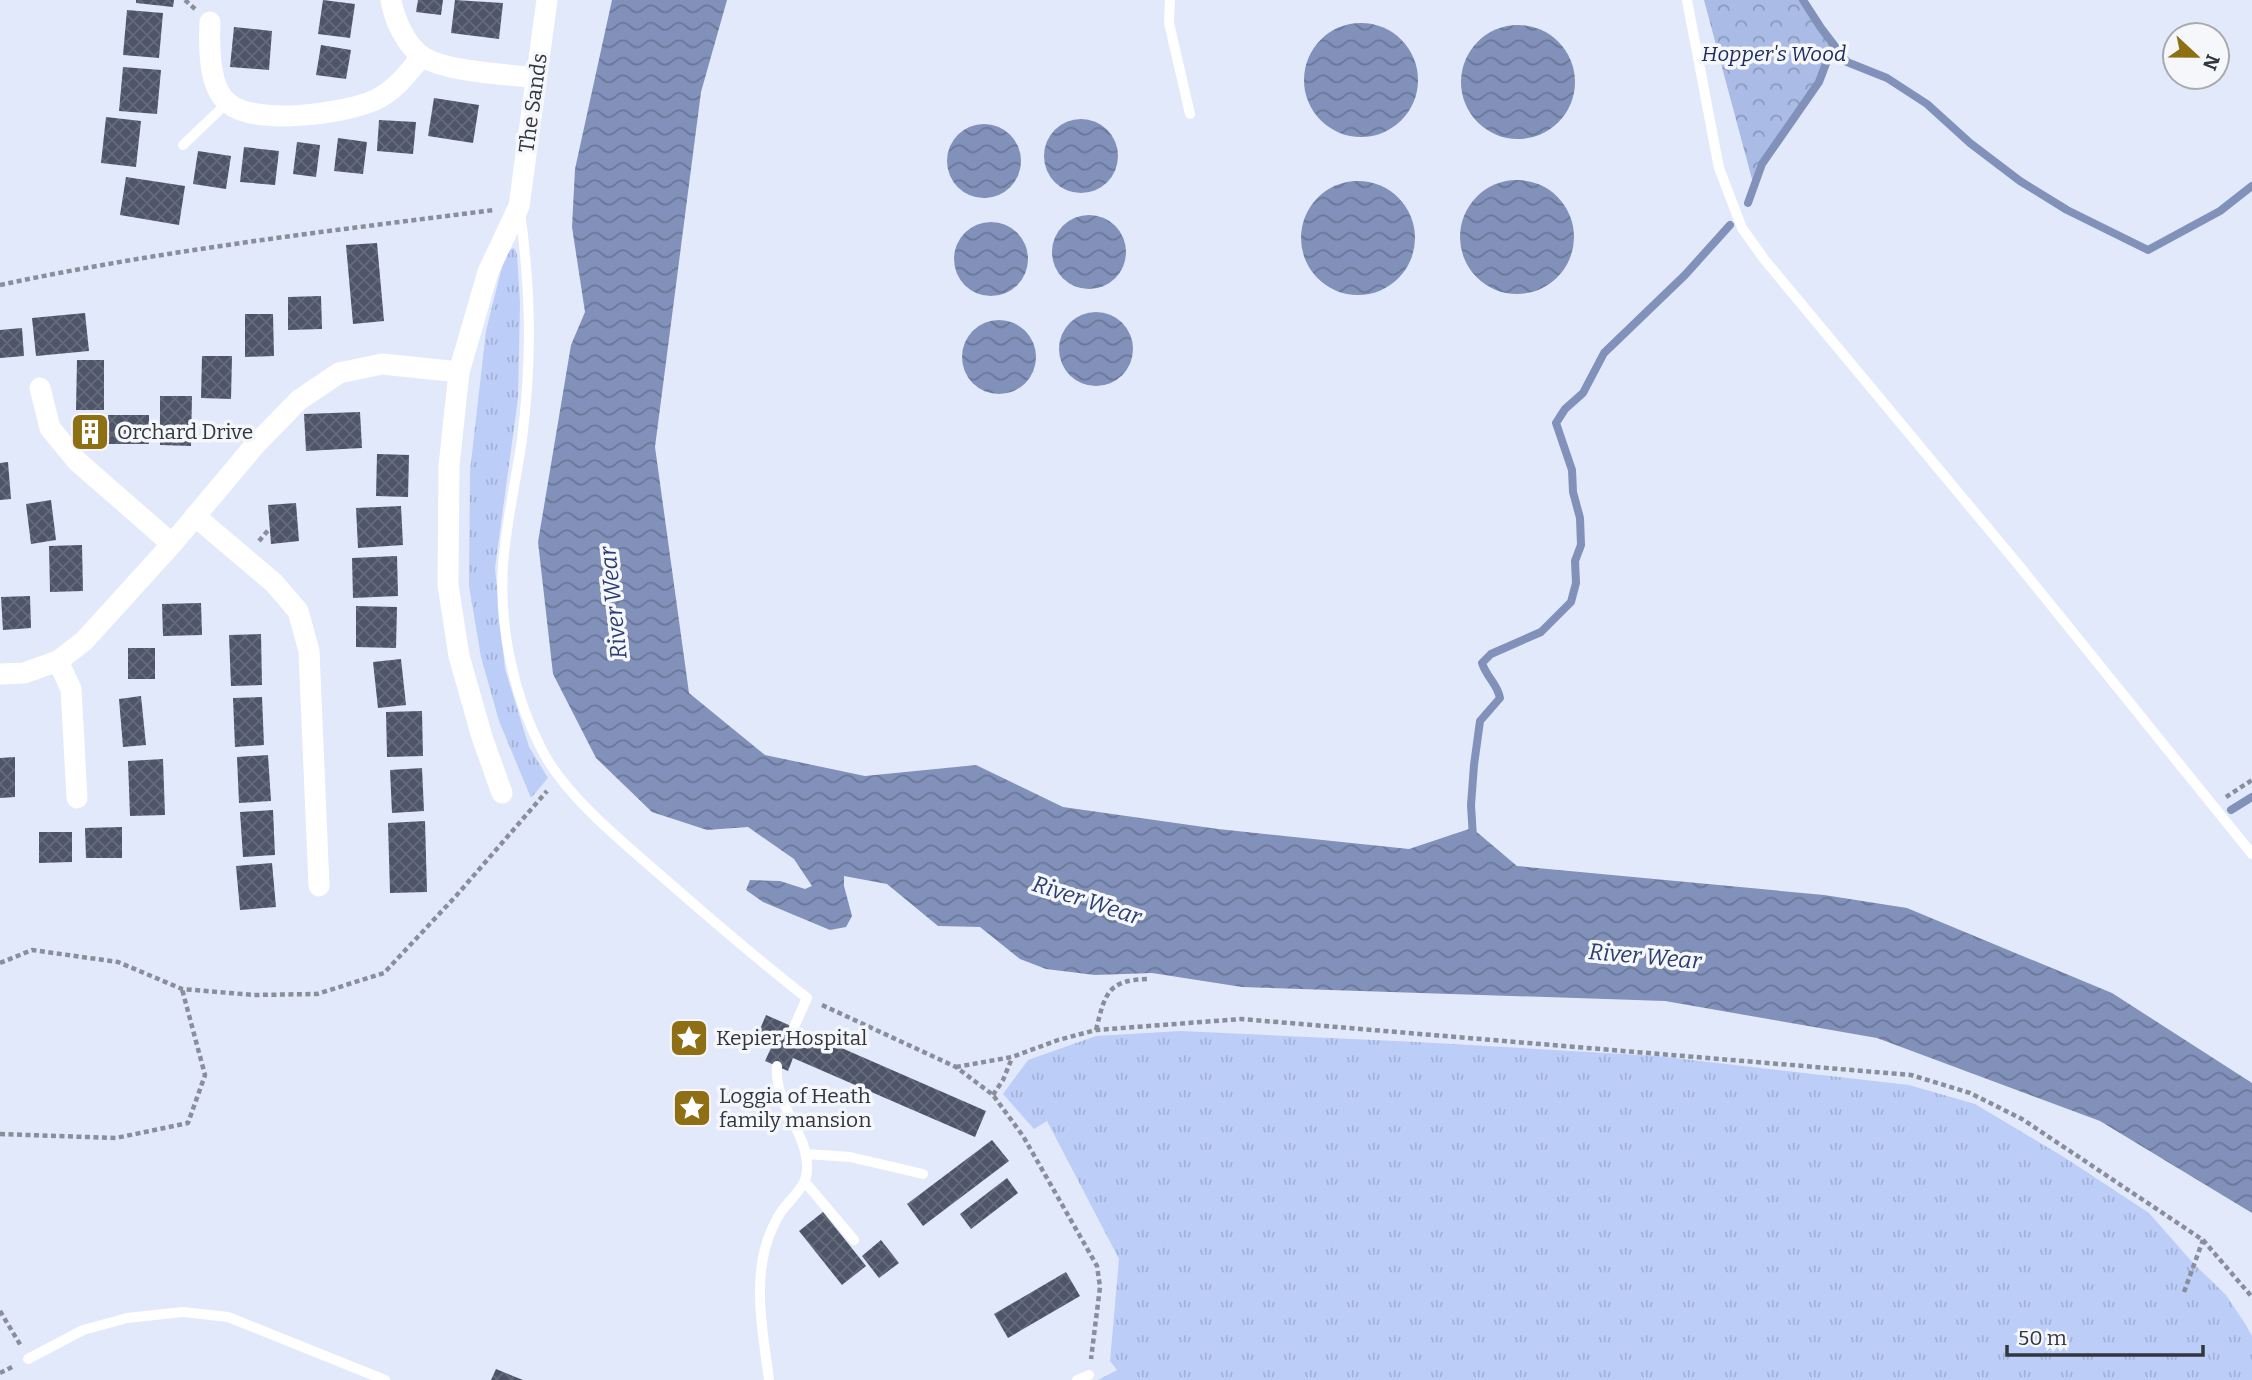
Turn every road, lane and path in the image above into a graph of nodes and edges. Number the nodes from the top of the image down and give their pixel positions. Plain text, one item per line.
1 (391, 0) edge
2 (547, 0) edge
3 (1170, 0) edge
4 (1687, 0) edge
5 (210, 22) dead end
6 (422, 56) junction
7 (536, 78) junction
8 (227, 103) junction
9 (1191, 114) dead end
10 (183, 145) dead end
11 (519, 206) junction
12 (0, 285) edge
13 (459, 372) junction
14 (40, 388) dead end
15 (195, 516) junction
16 (172, 544) junction
17 (58, 661) junction
18 (0, 674) edge
19 (560, 777) junction
20 (2252, 780) edge
21 (502, 793) dead end
22 (77, 798) dead end
23 (2213, 805) junction
24 (2252, 854) edge
25 (319, 886) dead end
26 (0, 963) edge
27 (1148, 979) dead end
28 (182, 989) junction
29 (807, 998) junction
30 (794, 1027) dead end
31 (1096, 1030) junction
32 (1013, 1057) junction
33 (777, 1066) dead end
34 (956, 1067) junction
35 (993, 1096) junction
36 (0, 1134) edge
37 (806, 1154) junction
38 (923, 1174) dead end
39 (805, 1182) junction
40 (854, 1240) dead end
41 (2203, 1240) junction
42 (2184, 1292) dead end
43 (2252, 1297) edge
44 (0, 1311) edge
45 (28, 1359) joint
46 (1089, 1375) joint
47 (385, 1380) edge
48 (769, 1380) edge
49 (1077, 1380) edge

1 - 6 street
2 - 7 street, The Sands
3 - 9 lane
4 - 23 lane
5 - 8 street
6 - 7 street
6 - 8 street
7 - 11 street, The Sands
8 - 10 lane
11 - 12 path
11 - 13 street
11 - 19 lane
13 - 15 street
13 - 21 street
14 - 16 street
15 - 16 street
15 - 25 street
16 - 17 street
17 - 18 street
17 - 22 street
19 - 28 path
19 - 29 lane
20 - 23 path
23 - 24 lane
26 - 28 path
27 - 31 path
28 - 36 path
29 - 30 lane
29 - 34 path
31 - 32 path
31 - 41 path
32 - 34 path
32 - 35 path
33 - 37 lane
34 - 35 path
35 - 46 path
37 - 38 lane
37 - 39 lane
39 - 40 lane
39 - 48 lane
41 - 42 path
41 - 43 path
44 - 45 path
45 - 47 lane
46 - 49 lane

